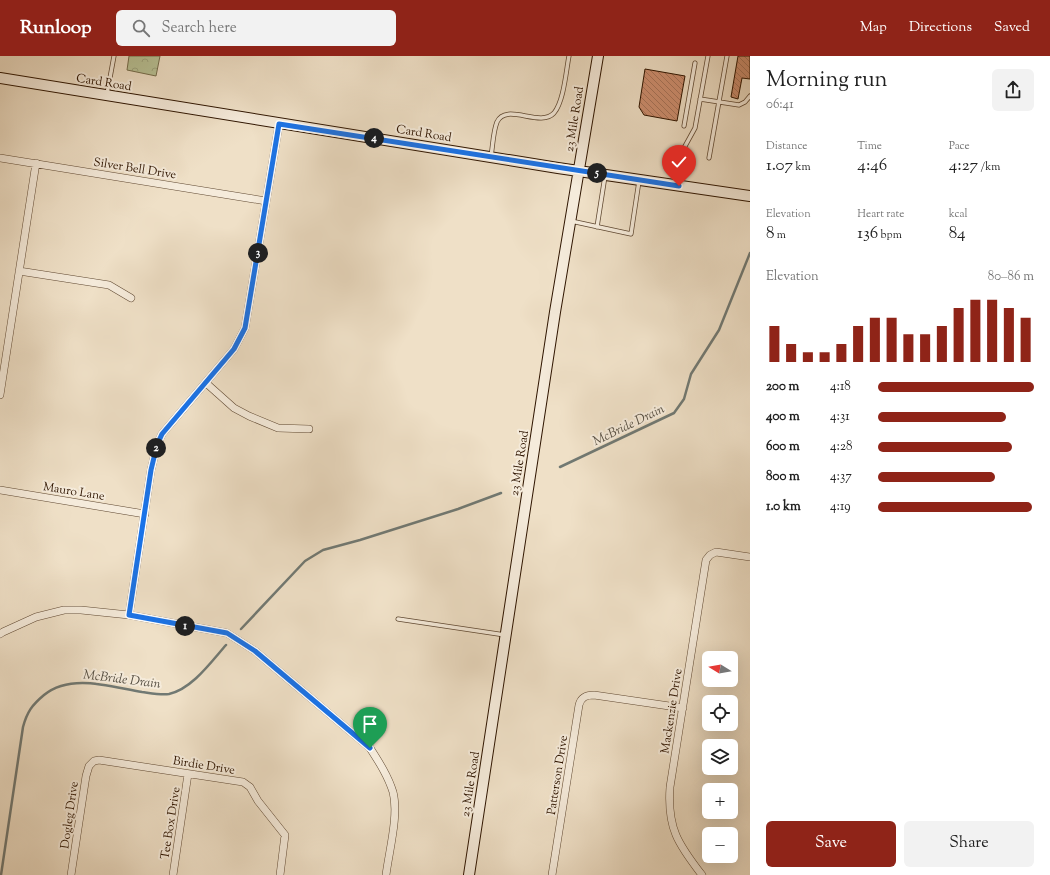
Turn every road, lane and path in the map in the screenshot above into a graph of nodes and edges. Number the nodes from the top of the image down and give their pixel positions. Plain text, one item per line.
1 (114, 56) edge
2 (569, 56) edge
3 (598, 56) edge
4 (708, 56) edge
5 (727, 56) edge
6 (695, 63) dead end
7 (0, 78) edge
8 (107, 95) junction
9 (750, 96) edge
10 (700, 99) junction
11 (719, 102) junction
12 (279, 124) junction
13 (684, 126) dead end
14 (491, 157) junction
15 (0, 158) edge
16 (709, 158) dead end
17 (36, 163) junction
18 (578, 171) junction
19 (606, 175) junction
20 (640, 180) junction
21 (679, 186) junction
22 (750, 196) edge
23 (266, 201) junction
24 (570, 221) junction
25 (597, 226) junction
26 (19, 271) junction
27 (131, 298) dead end
28 (206, 383) junction
29 (0, 395) edge
30 (309, 429) dead end
31 (0, 490) edge
32 (145, 514) junction
33 (750, 557) edge
34 (129, 615) junction
35 (398, 618) dead end
36 (1, 631) edge
37 (506, 635) junction
38 (683, 708) junction
39 (94, 761) joint
40 (188, 774) junction
41 (71, 875) edge
42 (173, 875) edge
43 (280, 875) edge
44 (386, 875) edge
45 (469, 875) edge
46 (552, 875) edge
47 (702, 875) edge

1 - 8 lane
2 - 14 lane
3 - 18 main road, 23 Mile Road
4 - 10 lane
5 - 11 lane
6 - 13 lane
7 - 8 main road, Card Road
8 - 12 main road, Card Road
9 - 11 lane
10 - 11 lane
10 - 21 lane
11 - 16 lane
12 - 14 main road, Card Road
12 - 23 street
14 - 18 main road, Card Road
15 - 17 street, Silver Bell Drive
17 - 23 street, Silver Bell Drive
17 - 26 street
18 - 19 main road, Card Road
18 - 24 main road, 23 Mile Road
19 - 20 main road, Card Road
19 - 25 lane
20 - 21 main road, Card Road
20 - 25 lane
21 - 22 main road, Card Road
23 - 28 street
24 - 25 lane
24 - 37 main road, 23 Mile Road
26 - 27 street
26 - 29 street
28 - 30 street
28 - 32 street
31 - 32 street, Mauro Lane
32 - 34 street
33 - 38 street, Mackenzie Drive
34 - 36 street
34 - 44 street
35 - 37 lane
37 - 45 main road, 23 Mile Road
38 - 46 street, Patterson Drive
38 - 47 street, Mackenzie Drive
39 - 40 street, Birdie Drive
39 - 41 street, Dogleg Drive
40 - 42 street, Tee Box Drive
40 - 43 street, Birdie Drive

